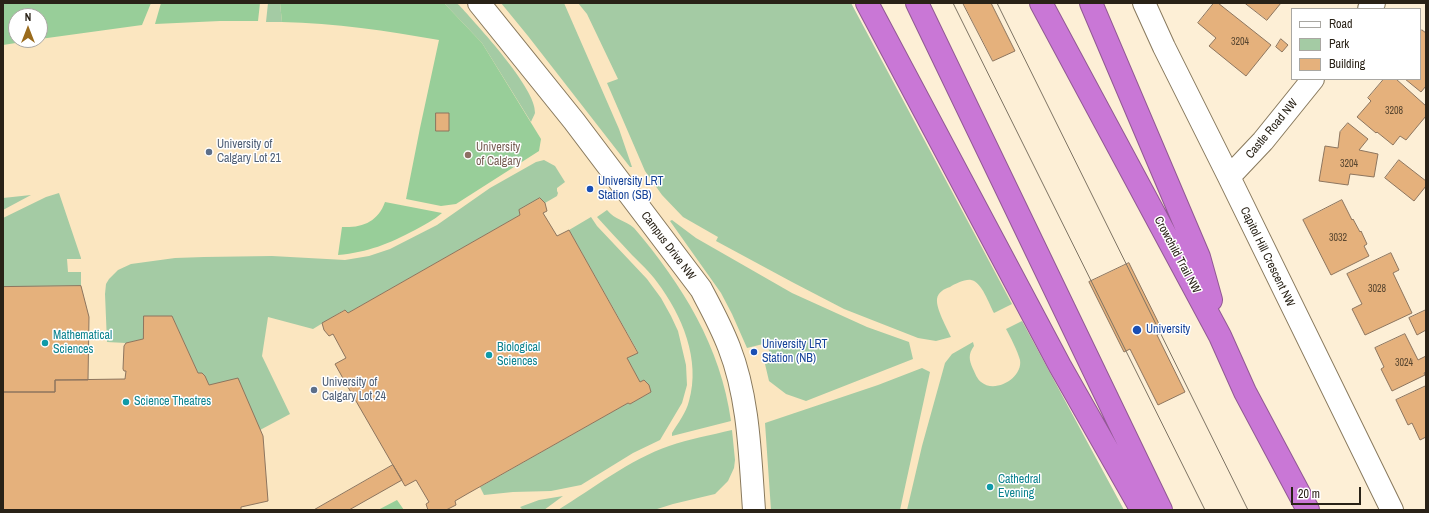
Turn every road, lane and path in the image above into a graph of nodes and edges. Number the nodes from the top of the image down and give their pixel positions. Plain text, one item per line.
1 (479, 3) edge
2 (867, 3) edge
3 (917, 3) edge
4 (1041, 3) edge
5 (1091, 3) edge
6 (1144, 3) edge
7 (1312, 80) edge
8 (1229, 178) junction
9 (1220, 336) junction
10 (754, 510) edge
11 (1143, 510) edge
12 (1161, 510) edge
13 (1308, 510) edge
14 (1392, 510) edge

1 - 10 street, Campus Drive NW
2 - 11 highway
3 - 12 highway
4 - 9 highway, Crowchild Trail NW
5 - 9 highway
6 - 8 street, Capitol Hill Crescent NW
7 - 8 street, Castle Road NW
8 - 14 street, Capitol Hill Crescent NW
9 - 13 highway, Crowchild Trail NW

